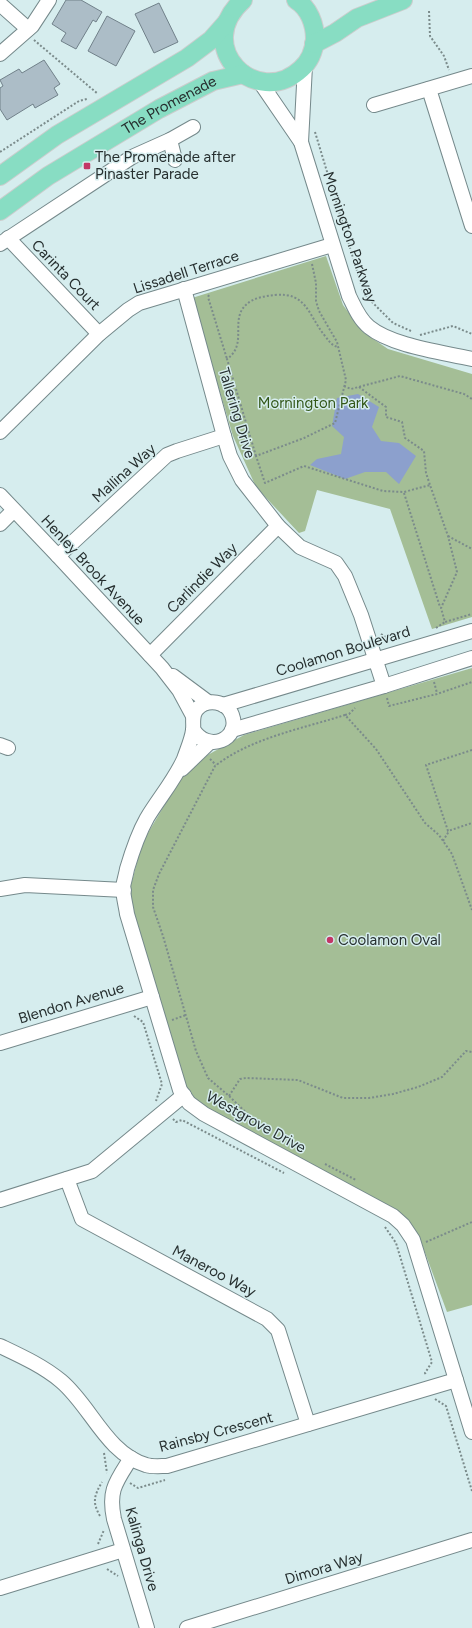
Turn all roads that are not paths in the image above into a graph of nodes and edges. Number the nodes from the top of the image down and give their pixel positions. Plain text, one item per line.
1 (49, 0) edge
2 (302, 0) edge
3 (403, 0) edge
4 (0, 4) edge
5 (234, 8) edge
6 (27, 31) junction
7 (314, 44) junction
8 (0, 54) edge
9 (305, 66) junction
10 (243, 74) junction
11 (472, 76) edge
12 (260, 82) junction
13 (429, 89) junction
14 (374, 105) dead end
15 (193, 127) dead end
16 (170, 140) junction
17 (301, 142) junction
18 (176, 160) dead end
19 (0, 176) edge
20 (0, 211) edge
21 (472, 226) edge
22 (4, 241) edge
23 (332, 246) junction
24 (184, 289) junction
25 (99, 334) junction
26 (472, 359) edge
27 (0, 432) edge
28 (224, 436) junction
29 (0, 495) edge
30 (13, 511) junction
31 (0, 524) edge
32 (278, 526) junction
33 (58, 556) junction
34 (472, 630) edge
35 (150, 655) junction
36 (472, 658) edge
37 (375, 659) junction
38 (162, 668) junction
39 (385, 690) junction
40 (208, 702) junction
41 (223, 705) junction
42 (193, 722) junction
43 (232, 730) junction
44 (210, 742) junction
45 (177, 774) junction
46 (0, 889) edge
47 (124, 890) junction
48 (152, 997) junction
49 (0, 1042) edge
50 (184, 1094) junction
51 (67, 1179) junction
52 (0, 1200) edge
53 (0, 1346) edge
54 (456, 1380) junction
55 (308, 1424) junction
56 (472, 1432) edge
57 (131, 1458) junction
58 (472, 1540) edge
59 (123, 1550) junction
60 (0, 1588) edge
61 (147, 1628) edge
62 (187, 1628) edge

1 - 6 street
2 - 7 main road
3 - 7 main road
4 - 6 street
5 - 10 main road
5 - 19 main road, The Promenade
6 - 8 street
7 - 9 main road
9 - 12 main road
9 - 17 street, Mornington Parkway
10 - 12 main road
10 - 20 main road, The Promenade
11 - 13 street
12 - 17 street, Mornington Parkway
13 - 14 street
13 - 21 street
15 - 16 street, Carinta Court
16 - 18 street
16 - 22 street, Carinta Court
17 - 23 street, Mornington Parkway
22 - 25 street, Carinta Court
23 - 24 street, Lissadell Terrace
23 - 26 street, Mornington Parkway
24 - 25 street, Lissadell Terrace
24 - 28 street, Tallering Drive
25 - 27 street, Lissadell Terrace
28 - 32 street, Tallering Drive
28 - 33 street, Mallina Way
29 - 30 street, Henley Brook Avenue
30 - 31 street
30 - 33 street, Henley Brook Avenue
32 - 35 street, Carlindie Way
32 - 37 street, Tallering Drive
33 - 35 street, Henley Brook Avenue
34 - 37 street, Coolamon Boulevard
35 - 38 street, Henley Brook Avenue
36 - 39 street
37 - 39 street, Tallering Drive
37 - 41 street, Coolamon Boulevard
38 - 40 street, Henley Brook Avenue
38 - 42 street, Henley Brook Avenue
39 - 43 street
40 - 41 street
40 - 42 street
41 - 43 street
42 - 44 street
42 - 45 street, Westgrove Drive
43 - 44 street
44 - 45 street, Westgrove Drive
45 - 47 street, Westgrove Drive
46 - 47 street
47 - 48 street, Westgrove Drive
48 - 49 street, Blendon Avenue
48 - 50 street, Westgrove Drive
50 - 51 street
50 - 54 street, Westgrove Drive
51 - 52 street
51 - 55 street, Maneroo Way
53 - 57 street, Rainsby Crescent
54 - 55 street, Rainsby Crescent
54 - 56 street, Westgrove Drive
55 - 57 street, Rainsby Crescent
57 - 59 street, Kalinga Drive
58 - 62 street, Dimora Way
59 - 60 street
59 - 61 street, Kalinga Drive

